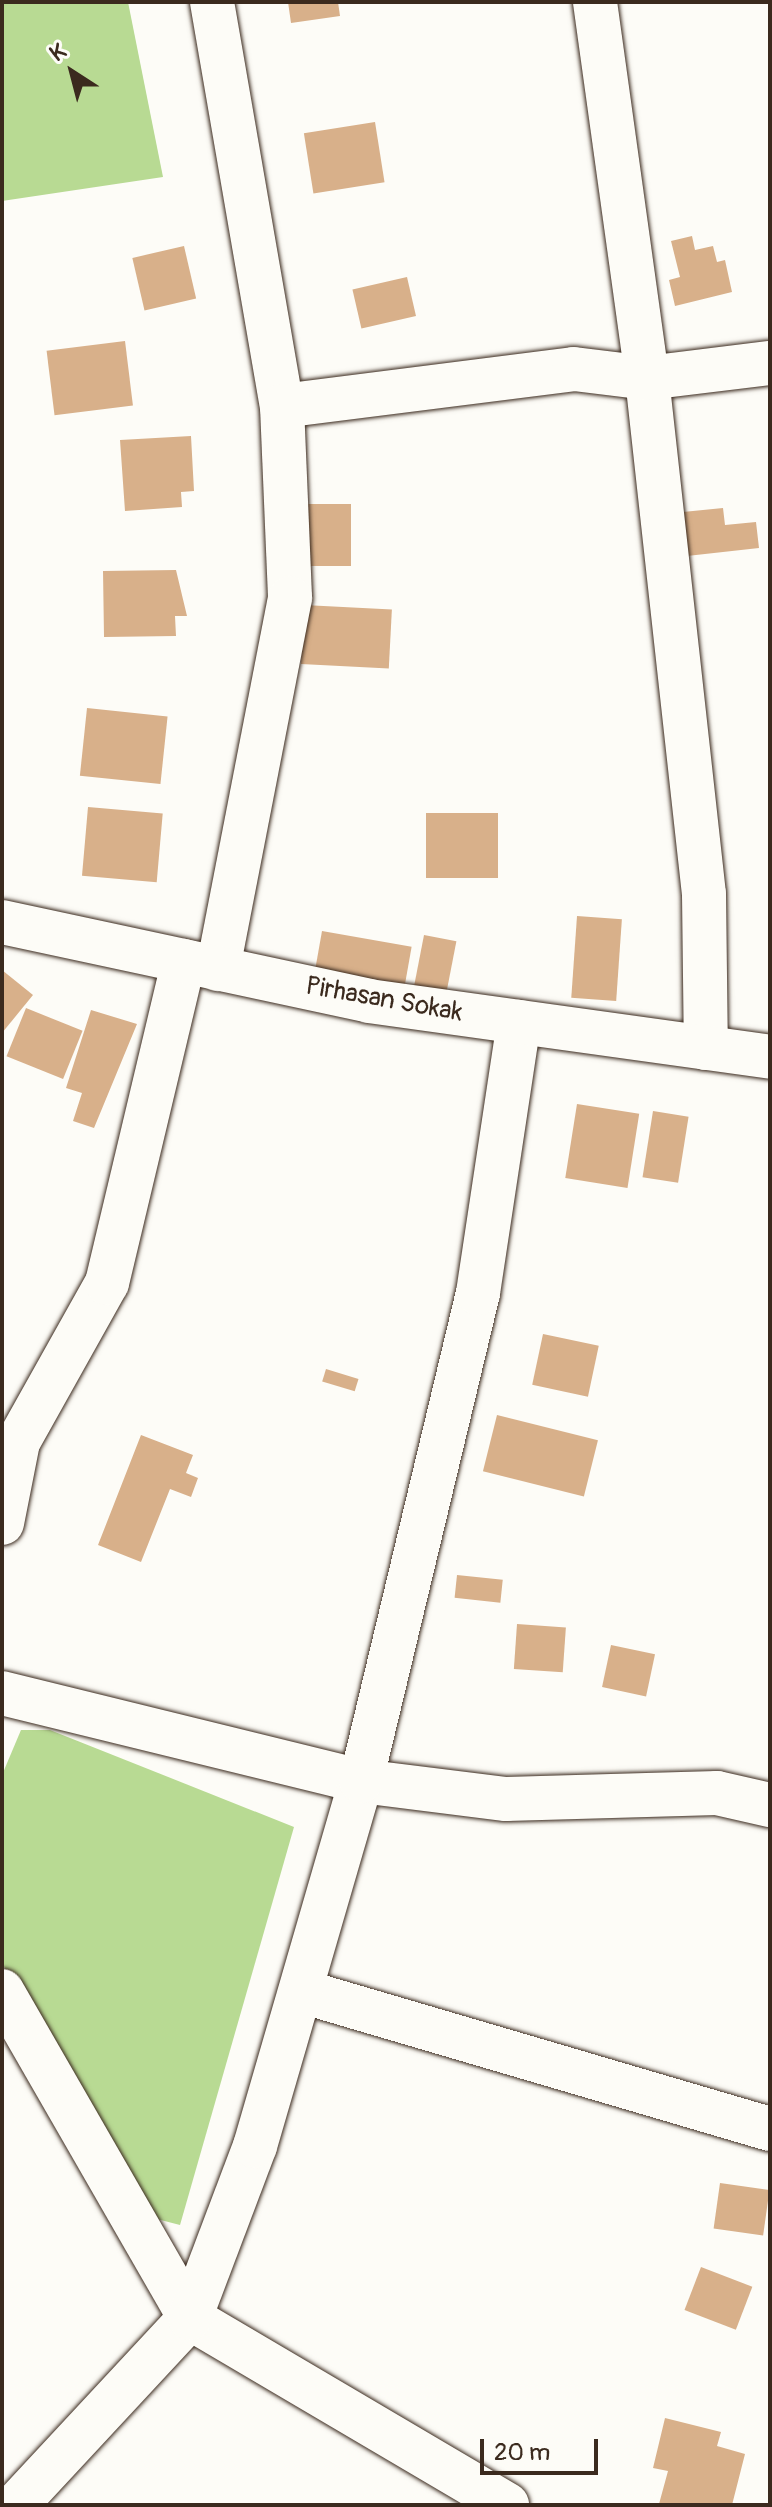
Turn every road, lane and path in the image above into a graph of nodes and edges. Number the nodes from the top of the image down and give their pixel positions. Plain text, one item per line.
1 (212, 2) edge
2 (595, 2) edge
3 (770, 363) edge
4 (647, 378) junction
5 (282, 406) junction
6 (2, 922) edge
7 (201, 965) junction
8 (519, 1022) junction
9 (706, 1048) junction
10 (770, 1057) edge
11 (10, 1441) edge
12 (2, 1523) edge
13 (2, 1693) edge
14 (361, 1781) junction
15 (770, 1805) edge
16 (2, 1991) edge
17 (301, 1991) junction
18 (770, 2129) edge
19 (190, 2318) junction
20 (16, 2505) edge
21 (507, 2505) edge

1 - 5 street
2 - 4 street
3 - 4 street
4 - 5 street
4 - 9 street
5 - 7 street
6 - 7 street, Pirhasan Sokak
7 - 8 street, Pirhasan Sokak
7 - 11 street
8 - 9 street, Pirhasan Sokak
8 - 14 street
9 - 10 street, Pirhasan Sokak
11 - 12 street
13 - 14 street
14 - 15 street
14 - 17 street
16 - 19 street
17 - 18 street
17 - 19 street
19 - 20 street
19 - 21 street

